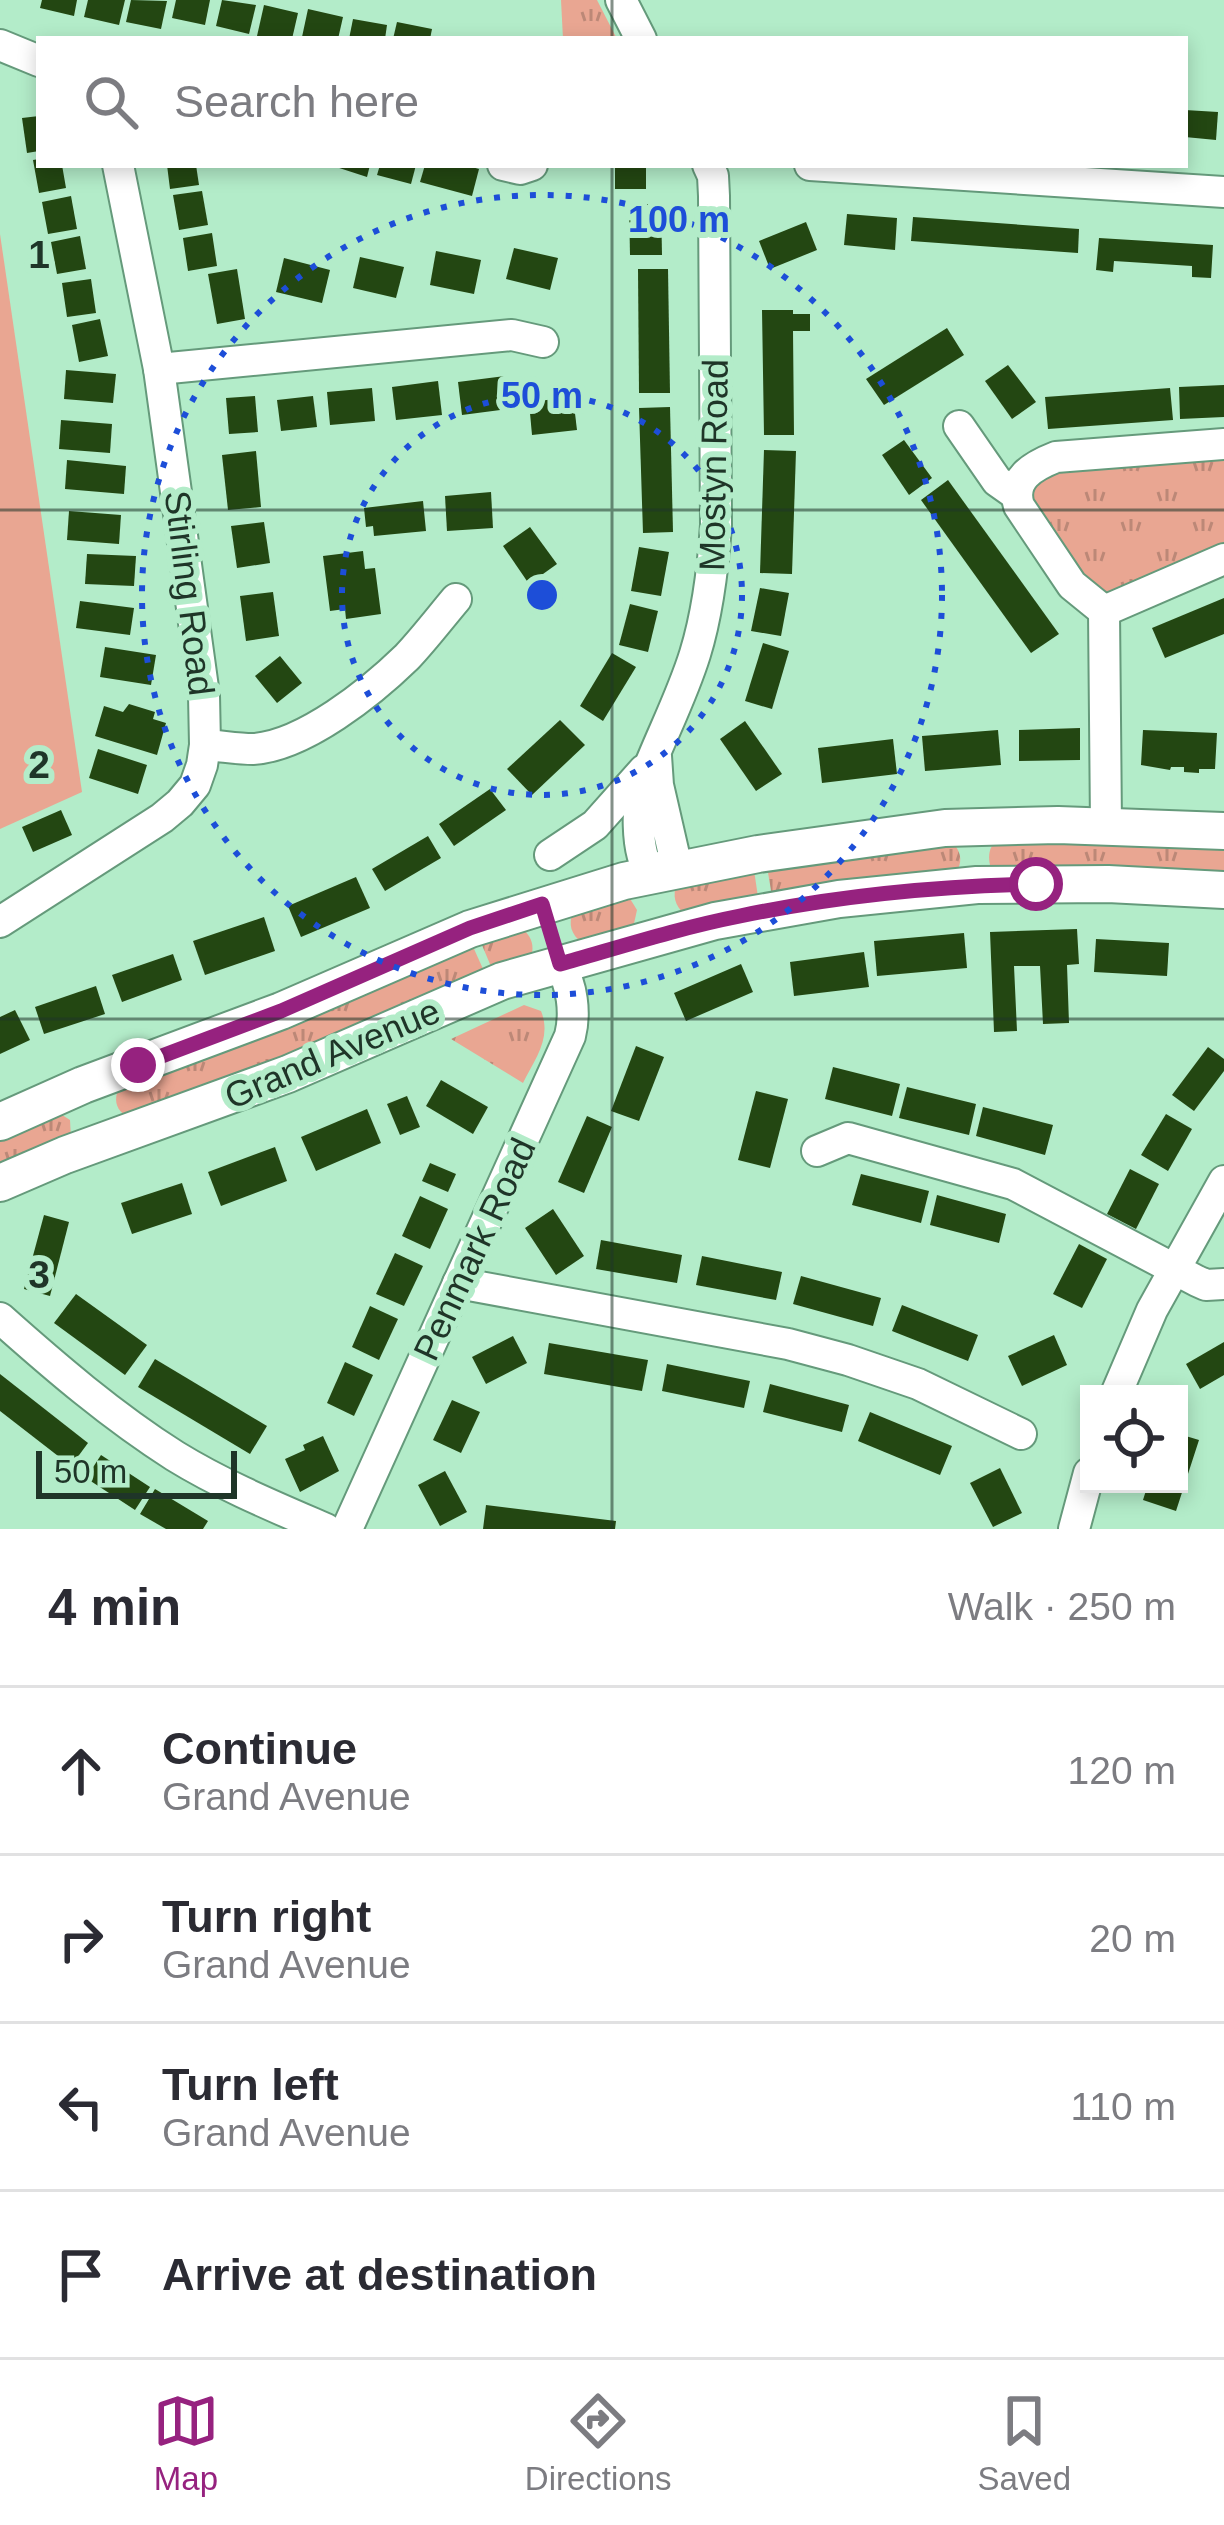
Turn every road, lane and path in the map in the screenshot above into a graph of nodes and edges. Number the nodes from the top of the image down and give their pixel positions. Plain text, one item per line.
1 (621, 0) edge
2 (639, 36) edge
3 (0, 45) edge
4 (36, 60) edge
5 (119, 168) edge
6 (709, 168) edge
7 (856, 168) edge
8 (1224, 192) edge
9 (543, 342) dead end
10 (159, 369) junction
11 (959, 426) dead end
12 (1224, 444) edge
13 (1014, 493) junction
14 (1224, 559) edge
15 (456, 599) dead end
16 (1104, 611) junction
17 (206, 745) junction
18 (656, 756) junction
19 (1106, 826) junction
20 (974, 827) junction
21 (1224, 831) edge
22 (550, 855) dead end
23 (651, 874) junction
24 (977, 885) junction
25 (1224, 890) edge
26 (542, 904) junction
27 (0, 922) edge
28 (664, 934) junction
29 (560, 964) junction
30 (83, 1085) junction
31 (0, 1122) edge
32 (104, 1140) junction
33 (818, 1150) dead end
34 (1224, 1181) edge
35 (0, 1184) edge
36 (1174, 1269) junction
37 (458, 1283) junction
38 (1224, 1285) edge
39 (0, 1318) edge
40 (1120, 1385) edge
41 (1021, 1434) dead end
42 (1084, 1493) edge
43 (326, 1529) edge
44 (347, 1529) edge
45 (1074, 1529) edge

1 - 2 street
3 - 4 street
5 - 10 street, Stirling Road
6 - 18 street, Mostyn Road
7 - 8 street
9 - 10 street
10 - 17 street, Stirling Road
11 - 13 street
12 - 13 street
13 - 16 street
14 - 16 street
15 - 17 street
16 - 19 street
17 - 27 street, Stirling Road
18 - 22 street, Mostyn Road
18 - 23 street, Mostyn Road
19 - 20 street, Grand Avenue
19 - 21 street, Grand Avenue
20 - 23 street, Grand Avenue
20 - 24 street
23 - 26 street, Grand Avenue
23 - 28 street
24 - 25 street, Grand Avenue
24 - 28 street, Grand Avenue
26 - 29 street
26 - 30 street, Grand Avenue
28 - 29 street, Grand Avenue
29 - 32 street, Grand Avenue
29 - 37 street, Penmark Road
30 - 31 street, Grand Avenue
30 - 32 street
32 - 35 street, Grand Avenue
33 - 36 street
34 - 36 street
36 - 38 street
36 - 40 street
37 - 41 street
37 - 44 street, Penmark Road
39 - 43 street
42 - 45 street

